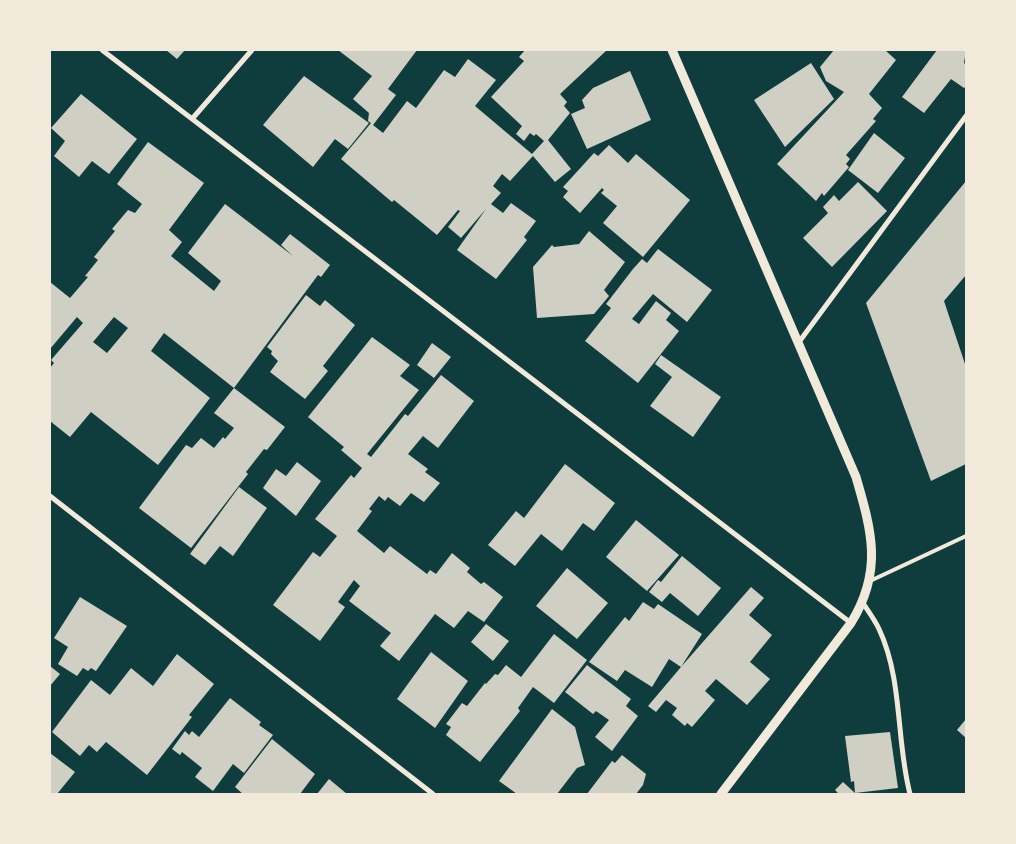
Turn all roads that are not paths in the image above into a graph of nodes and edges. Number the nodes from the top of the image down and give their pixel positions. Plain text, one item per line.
1 (102, 50) edge
2 (252, 50) edge
3 (672, 50) edge
4 (966, 116) edge
5 (192, 119) junction
6 (799, 342) junction
7 (50, 496) edge
8 (966, 536) edge
9 (870, 581) junction
10 (863, 603) junction
11 (851, 623) junction
12 (433, 794) edge
13 (721, 794) edge
14 (910, 794) edge

1 - 5 street
2 - 5 street
3 - 6 street
4 - 6 street
5 - 11 street
6 - 9 street
7 - 12 street
8 - 9 lane
9 - 10 street
10 - 11 street
10 - 14 street
11 - 13 street

